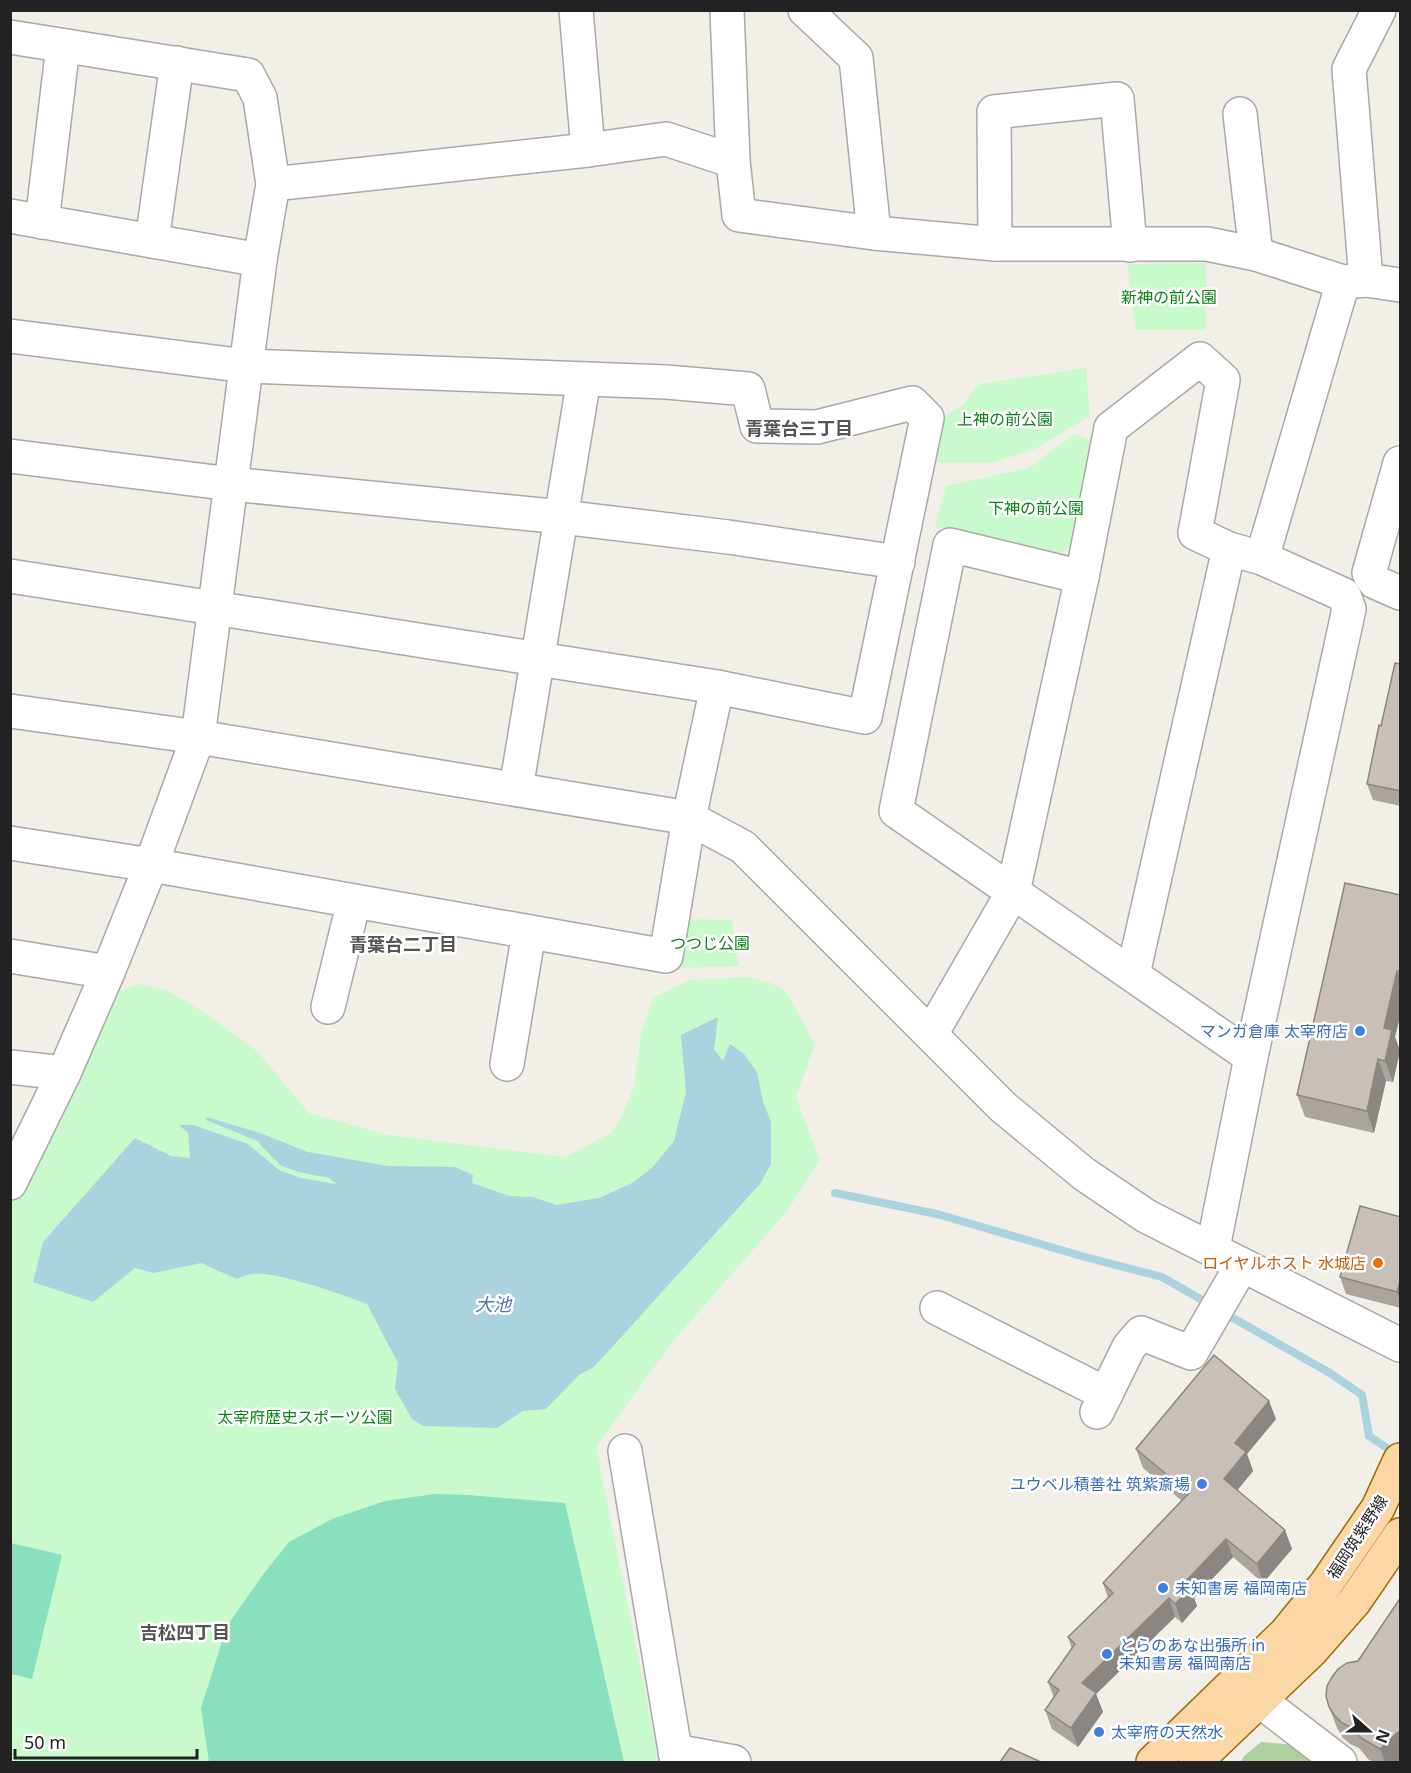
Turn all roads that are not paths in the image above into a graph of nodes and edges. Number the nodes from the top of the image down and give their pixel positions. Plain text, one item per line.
1 (576, 10) edge
2 (728, 10) edge
3 (805, 10) edge
4 (1378, 10) edge
5 (10, 37) edge
6 (63, 46) junction
7 (177, 63) junction
8 (1240, 114) dead end
9 (588, 150) junction
10 (733, 161) junction
11 (273, 184) junction
12 (10, 216) edge
13 (42, 222) junction
14 (874, 233) junction
15 (152, 241) junction
16 (995, 244) junction
17 (1130, 245) junction
18 (1256, 254) junction
19 (260, 260) junction
20 (1355, 281) junction
21 (1401, 285) edge
22 (10, 336) edge
23 (246, 366) junction
24 (584, 379) junction
25 (10, 456) edge
26 (1401, 464) edge
27 (231, 484) junction
28 (562, 517) junction
29 (1229, 549) junction
30 (1262, 558) junction
31 (898, 562) junction
32 (10, 576) edge
33 (1082, 577) junction
34 (1401, 592) edge
35 (215, 608) junction
36 (538, 659) junction
37 (717, 687) junction
38 (10, 711) edge
39 (198, 737) junction
40 (516, 789) junction
41 (689, 818) junction
42 (10, 843) edge
43 (151, 865) junction
44 (1014, 892) junction
45 (354, 901) junction
46 (529, 932) junction
47 (10, 956) edge
48 (108, 972) junction
49 (1133, 974) junction
50 (328, 1007) dead end
51 (931, 1034) junction
52 (1251, 1057) junction
53 (507, 1065) dead end
54 (10, 1067) edge
55 (64, 1073) junction
56 (10, 1183) edge
57 (1213, 1248) junction
58 (1242, 1265) junction
59 (937, 1308) dead end
60 (1401, 1345) edge
61 (625, 1451) dead end
62 (1401, 1460) edge
63 (1401, 1535) edge
64 (1259, 1700) junction
65 (676, 1756) edge
66 (734, 1762) edge
67 (1153, 1762) edge
68 (1195, 1762) edge
69 (1340, 1762) edge

1 - 9 street
2 - 10 street
3 - 14 street
4 - 20 street
5 - 6 street
6 - 7 street
6 - 13 street
7 - 11 street
7 - 15 street
8 - 18 street
9 - 10 street
9 - 11 street
10 - 14 street
11 - 19 street
12 - 13 street
13 - 15 street
14 - 16 street
15 - 19 street
16 - 17 street
16 - 17 street
17 - 18 street
18 - 20 street
19 - 23 street
20 - 21 street
20 - 30 street
22 - 23 street
23 - 24 street
23 - 27 street
24 - 28 street
24 - 31 street
25 - 27 street
26 - 34 street
27 - 28 street
27 - 35 street
28 - 31 street
28 - 36 street
29 - 30 street
29 - 33 street
29 - 49 street
30 - 52 street
31 - 37 street
32 - 35 street
33 - 44 street
33 - 44 street
35 - 36 street
35 - 39 street
36 - 37 street
36 - 40 street
37 - 41 street
38 - 39 street
39 - 40 street
39 - 43 street
40 - 41 street
41 - 46 street
41 - 51 street
42 - 43 street
43 - 45 street
43 - 48 street
44 - 49 street
44 - 51 street
45 - 46 street
45 - 50 street
46 - 53 street
47 - 48 street
48 - 55 street
49 - 52 street
51 - 57 street
52 - 57 street
54 - 55 street
55 - 56 street
57 - 58 street
58 - 59 street
58 - 60 street
61 - 65 street
62 - 67 main road, 福岡筑紫野線
63 - 64 main road, 福岡筑紫野線
64 - 68 main road, 福岡筑紫野線
64 - 69 street
65 - 66 street

